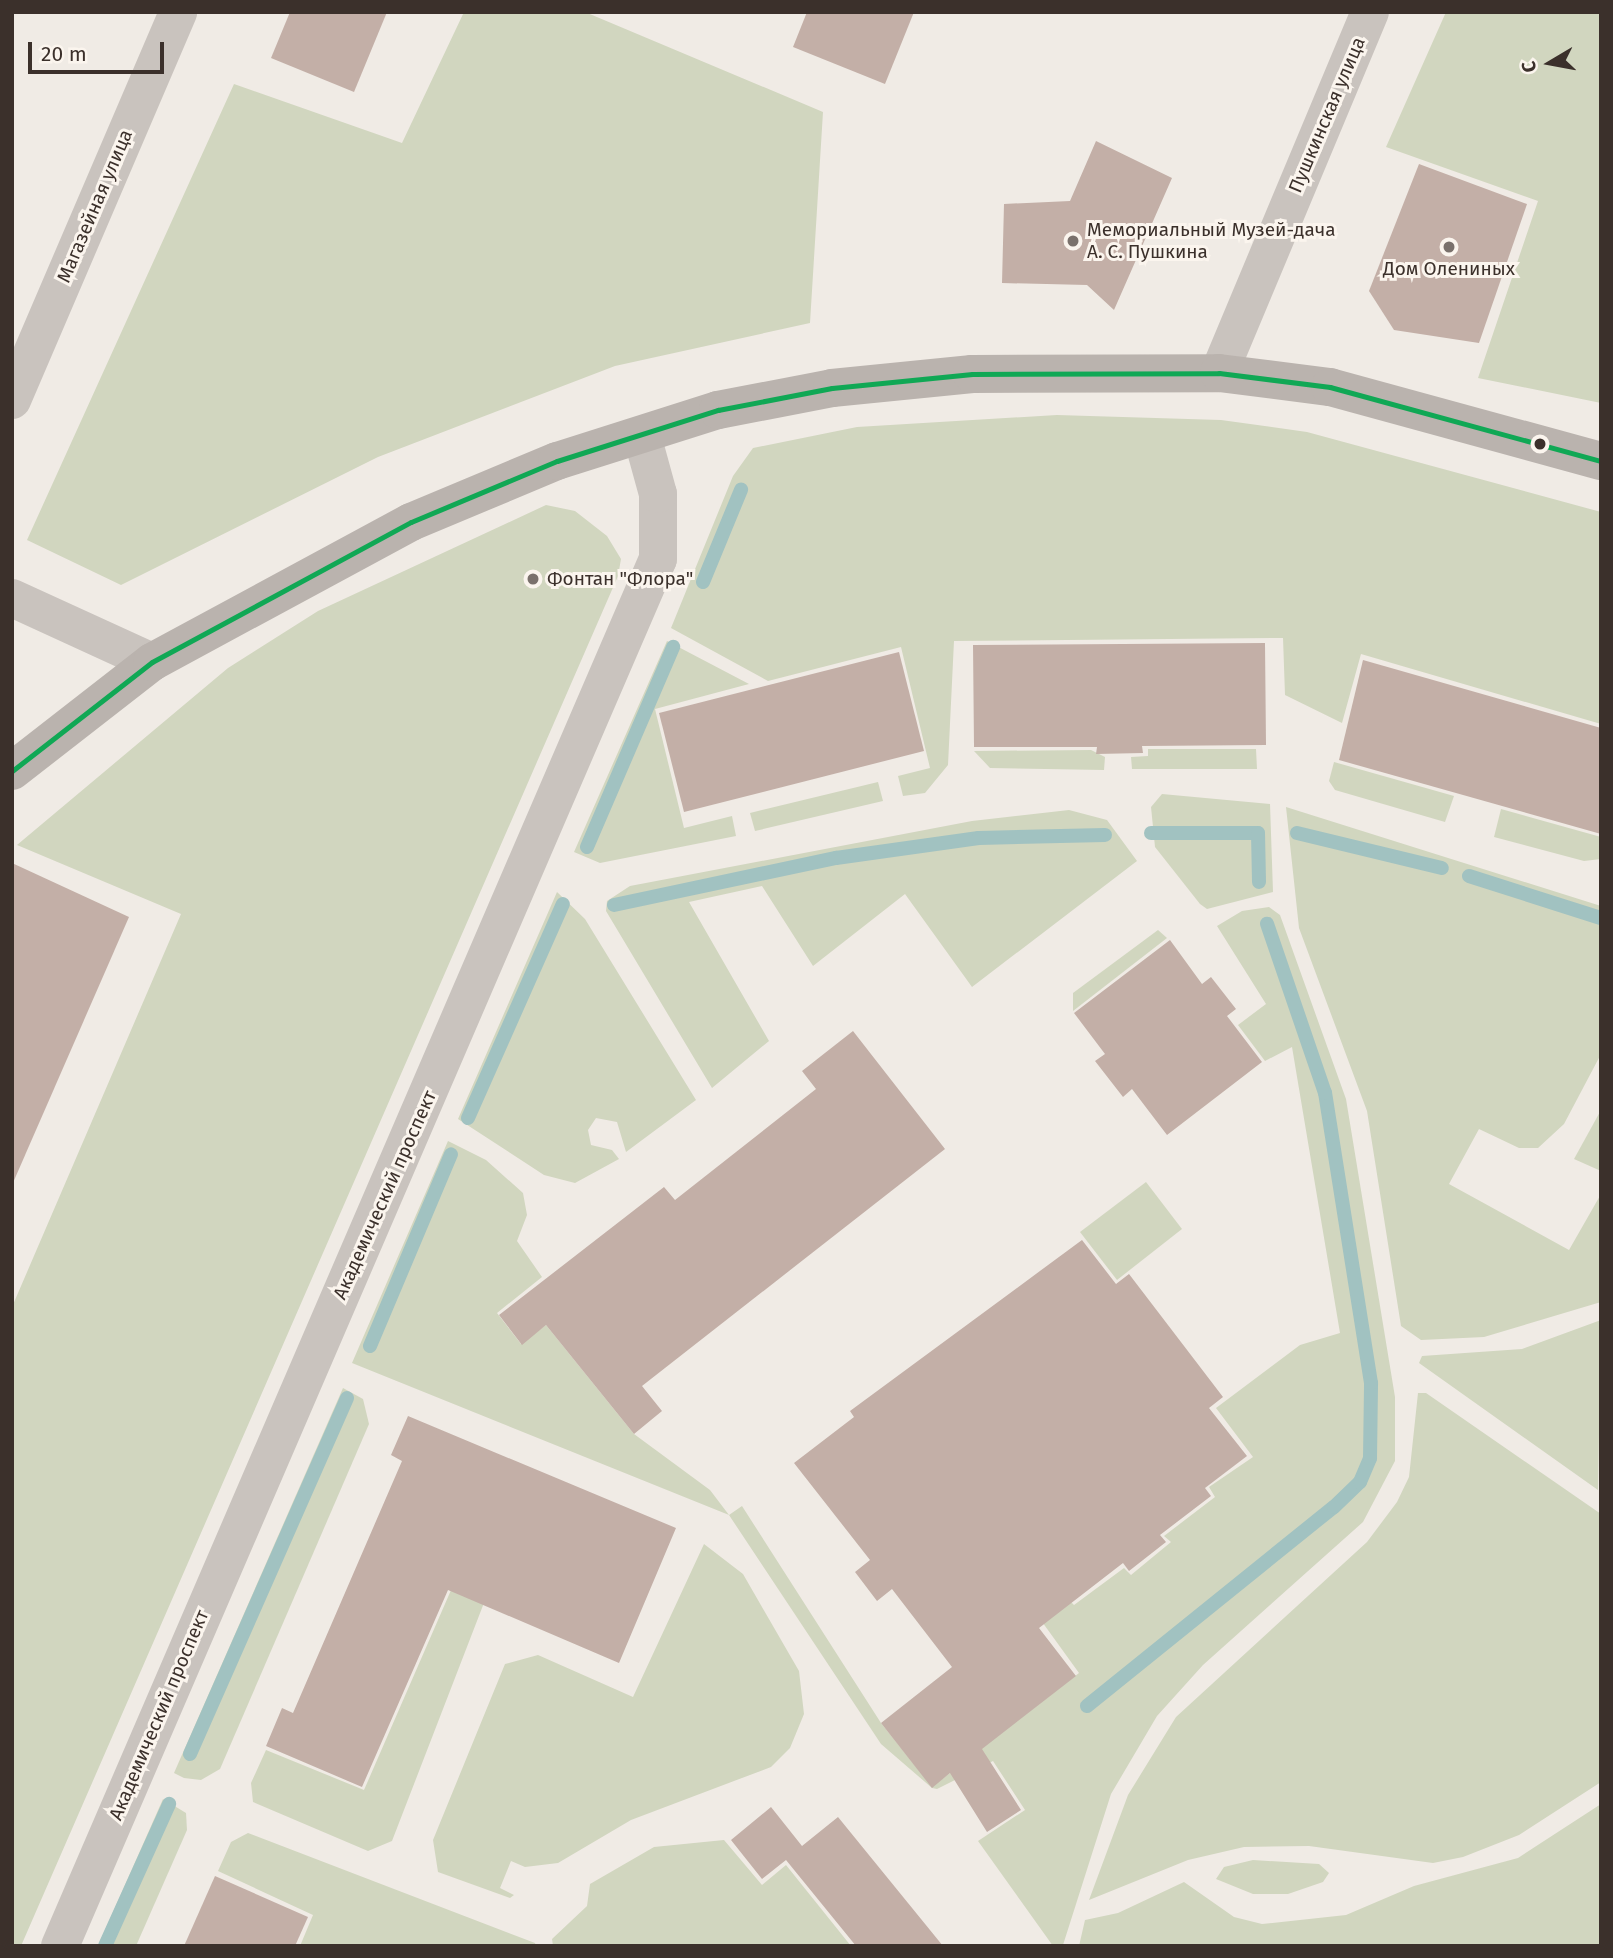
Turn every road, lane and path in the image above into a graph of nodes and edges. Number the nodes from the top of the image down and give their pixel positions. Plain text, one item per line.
1 (178, 12) edge
2 (1370, 12) edge
3 (1219, 373) junction
4 (12, 400) edge
5 (642, 436) junction
6 (1601, 461) edge
7 (12, 598) edge
8 (152, 662) junction
9 (12, 771) edge
10 (60, 1946) edge

1 - 4 street, Магазейная улица
2 - 3 street, Пушкинская улица
3 - 5 main road
3 - 6 main road
5 - 8 main road
5 - 10 street, Академический проспект
7 - 8 street
8 - 9 main road

